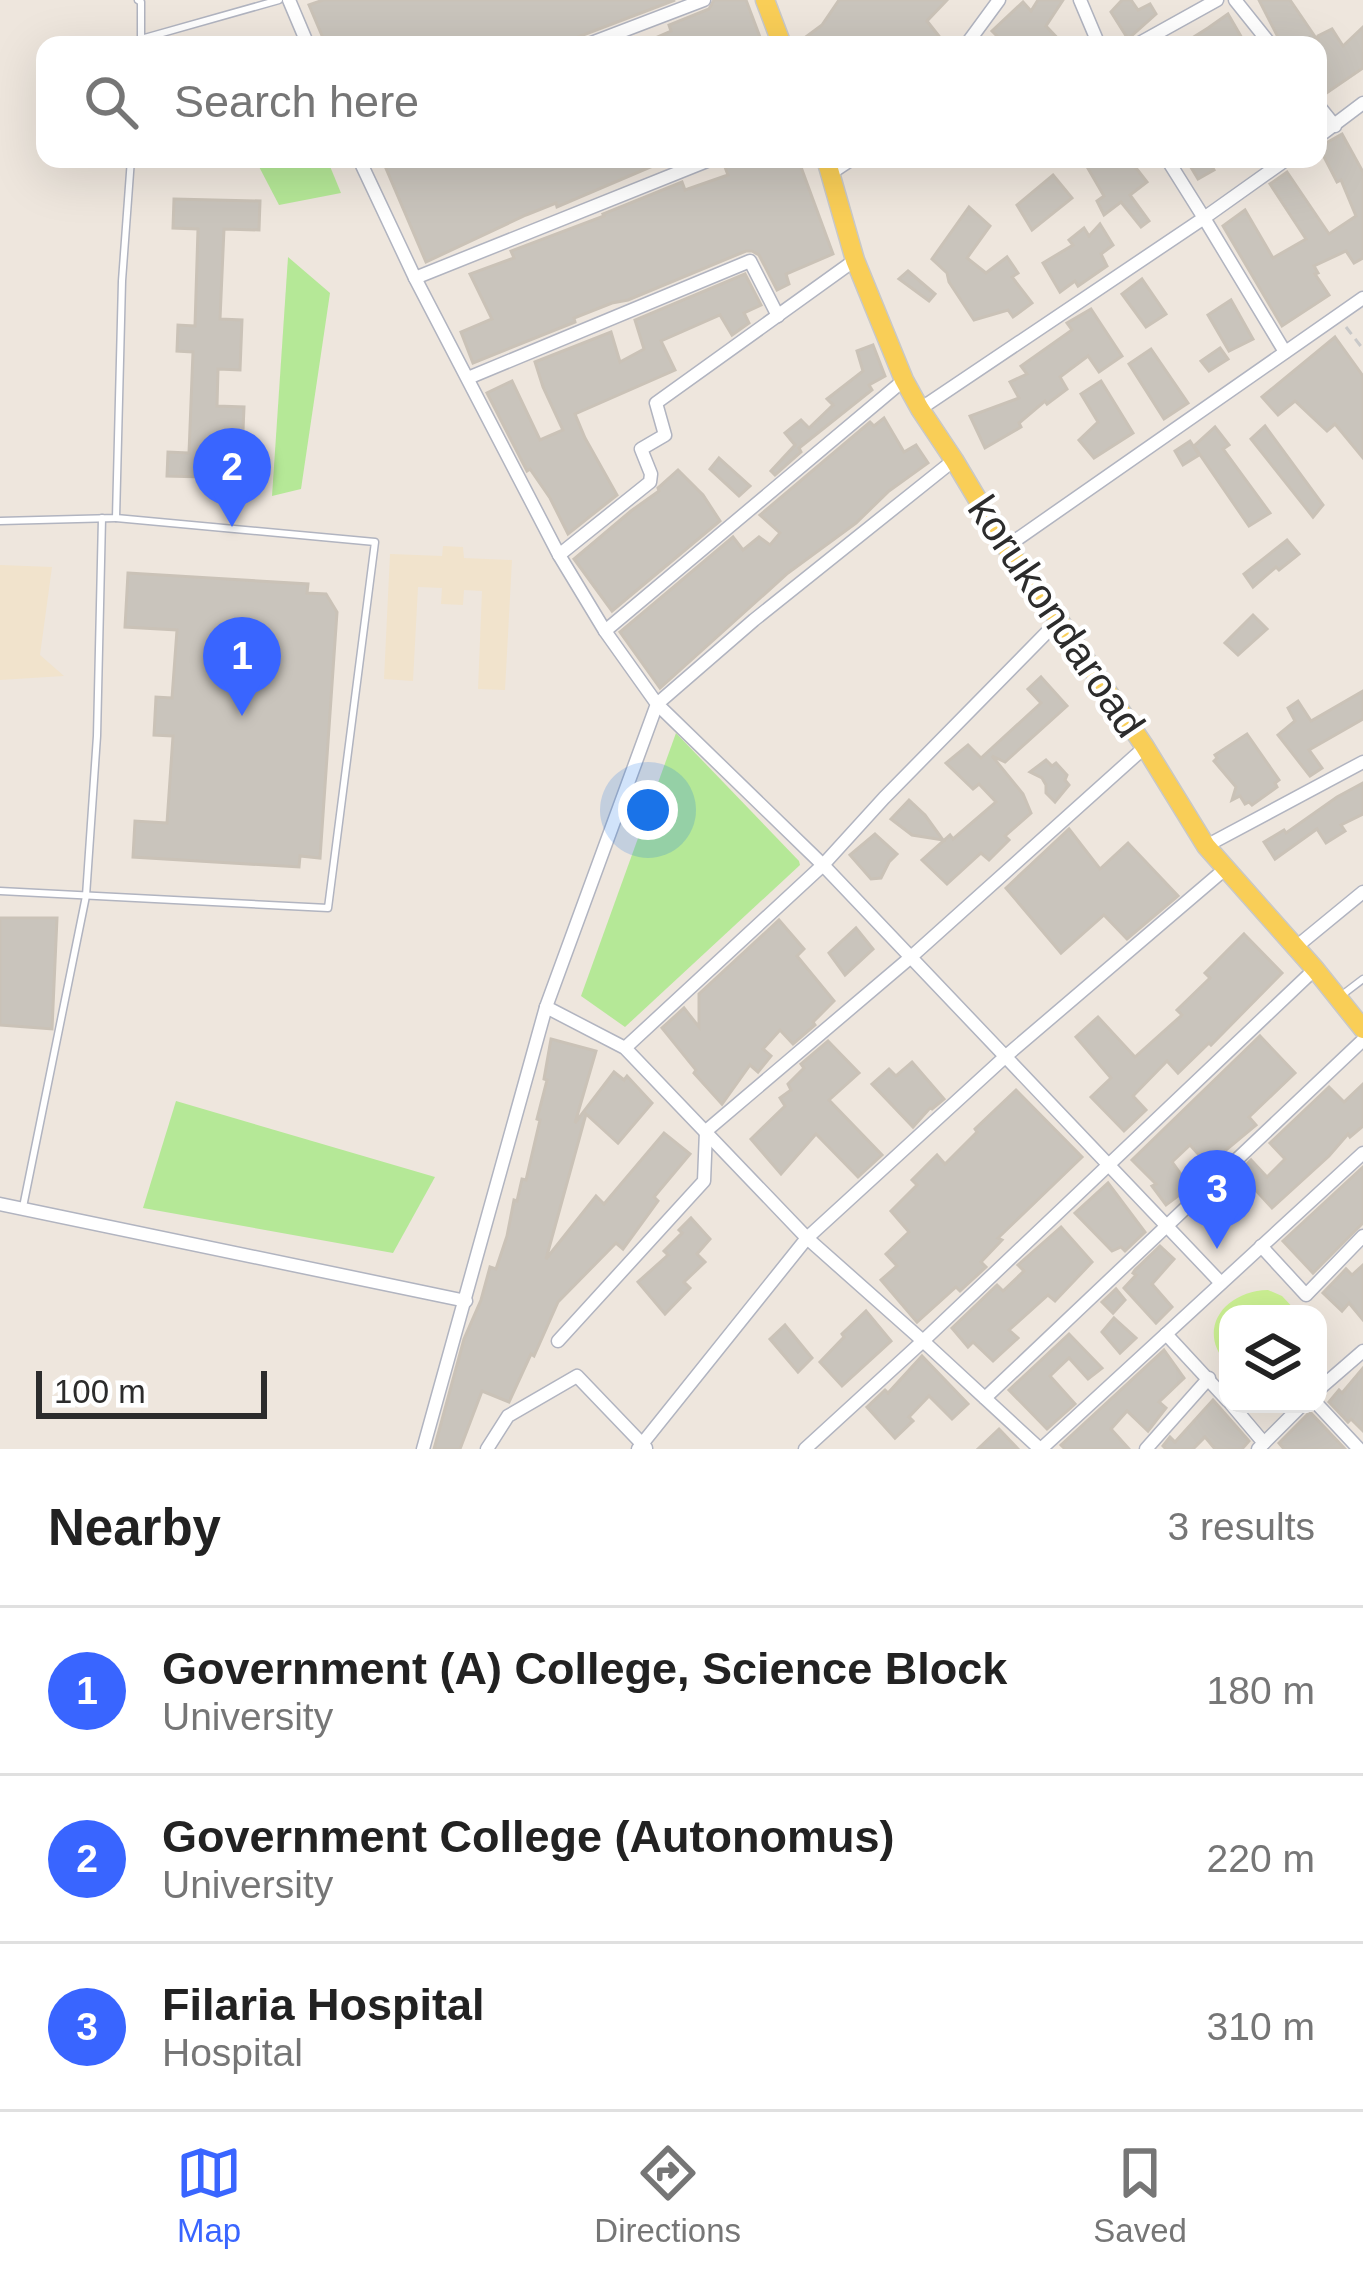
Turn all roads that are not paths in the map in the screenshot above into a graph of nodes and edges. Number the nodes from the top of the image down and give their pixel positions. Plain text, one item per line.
1 (138, 0) edge
2 (279, 0) edge
3 (289, 0) edge
4 (704, 0) edge
5 (765, 0) edge
6 (999, 0) edge
7 (1079, 0) edge
8 (1216, 0) edge
9 (1235, 0) edge
10 (140, 36) edge
11 (160, 36) edge
12 (304, 36) edge
13 (610, 36) edge
14 (779, 36) edge
15 (973, 36) edge
16 (1095, 36) edge
17 (1152, 36) edge
18 (1263, 36) edge
19 (1363, 104) edge
20 (1327, 116) edge
21 (1335, 126) junction
22 (1327, 131) edge
23 (130, 168) edge
24 (362, 168) edge
25 (690, 168) edge
26 (830, 168) edge
27 (1173, 168) edge
28 (1275, 168) edge
29 (1204, 218) junction
30 (855, 260) junction
31 (415, 278) junction
32 (1363, 298) edge
33 (778, 316) junction
34 (1286, 352) junction
35 (468, 378) junction
36 (904, 380) junction
37 (920, 409) junction
38 (954, 460) junction
39 (102, 518) junction
40 (116, 518) junction
41 (0, 521) edge
42 (1006, 547) junction
43 (559, 555) junction
44 (1059, 620) junction
45 (605, 631) junction
46 (657, 704) junction
47 (1144, 747) junction
48 (1363, 762) edge
49 (1206, 846) junction
50 (823, 866) junction
51 (1225, 869) junction
52 (0, 891) edge
53 (1363, 892) edge
54 (86, 896) junction
55 (1295, 947) junction
56 (910, 957) junction
57 (1315, 969) junction
58 (1363, 979) edge
59 (1338, 998) junction
60 (546, 1007) junction
61 (1363, 1029) edge
62 (1363, 1040) edge
63 (626, 1048) junction
64 (1006, 1056) junction
65 (706, 1132) junction
66 (1363, 1153) edge
67 (1109, 1165) junction
68 (0, 1204) edge
69 (23, 1207) junction
70 (1168, 1226) junction
71 (1363, 1236) edge
72 (807, 1238) junction
73 (1261, 1246) junction
74 (1221, 1283) junction
75 (466, 1301) junction
76 (1166, 1334) junction
77 (923, 1341) junction
78 (559, 1342) dead end
79 (1363, 1351) edge
80 (1209, 1378) junction
81 (1327, 1382) edge
82 (1219, 1390) edge
83 (985, 1398) junction
84 (1237, 1413) edge
85 (1295, 1413) edge
86 (1326, 1413) edge
87 (1261, 1446) edge
88 (642, 1448) edge
89 (423, 1449) edge
90 (487, 1449) edge
91 (805, 1449) edge
92 (1040, 1449) edge
93 (1146, 1449) edge
94 (1360, 1449) edge

1 - 10 lane
2 - 11 lane
3 - 12 street
4 - 13 street
5 - 14 main road
6 - 15 street
7 - 16 street
8 - 17 street
9 - 18 street
19 - 21 street
20 - 21 street
21 - 22 street
23 - 40 lane
24 - 31 street
25 - 31 street
26 - 30 main road, korukondaroad
27 - 29 street
28 - 29 street
29 - 34 street
29 - 37 street
30 - 33 street
30 - 36 main road, korukondaroad
31 - 35 street
32 - 34 street
33 - 35 street
33 - 43 street
34 - 42 street
35 - 43 street
36 - 37 main road, korukondaroad
36 - 45 street
37 - 38 main road, korukondaroad
38 - 42 main road, korukondaroad
38 - 46 street
39 - 40 lane
39 - 41 lane
39 - 54 lane
40 - 54 lane
42 - 44 main road, korukondaroad
43 - 45 street
44 - 47 main road, korukondaroad
44 - 50 street
45 - 46 street
46 - 50 street
46 - 60 street
47 - 49 main road, korukondaroad
47 - 56 street
48 - 49 street
49 - 51 main road, korukondaroad
50 - 56 street
50 - 63 street
51 - 55 main road, korukondaroad
51 - 64 street
52 - 54 lane
53 - 55 street
54 - 69 lane
55 - 57 main road, korukondaroad
56 - 64 street
56 - 65 street
57 - 59 main road, korukondaroad
57 - 67 street
58 - 59 lane
59 - 61 main road, korukondaroad
60 - 63 street
60 - 75 street
62 - 70 street
63 - 65 street
64 - 67 street
64 - 72 street
65 - 72 street
65 - 78 street
66 - 73 street
67 - 70 street
67 - 77 street
68 - 69 street
69 - 75 street
70 - 74 street
70 - 83 street
71 - 73 street
72 - 77 street
72 - 88 street
73 - 74 street
74 - 76 street
75 - 89 street
76 - 80 street
76 - 92 street
77 - 83 street
77 - 91 street
79 - 81 street
80 - 82 street
80 - 93 street
83 - 92 street
84 - 87 street
85 - 87 street
86 - 94 street
88 - 90 street

